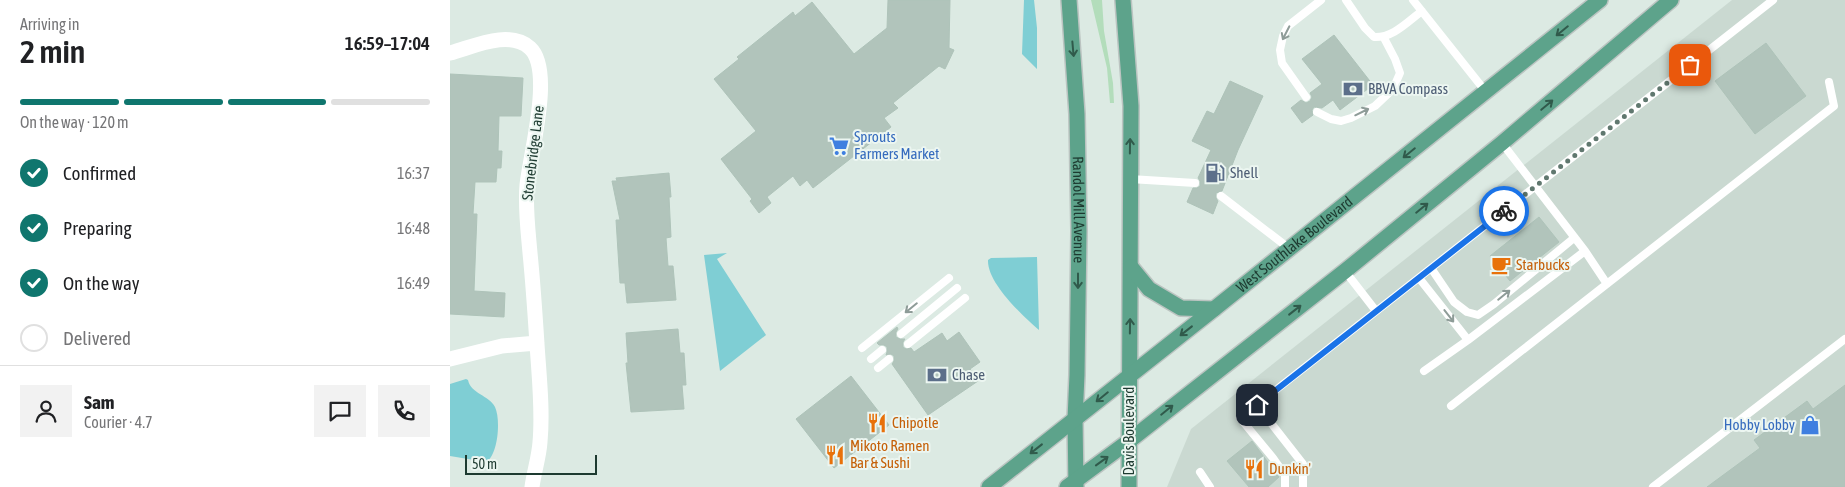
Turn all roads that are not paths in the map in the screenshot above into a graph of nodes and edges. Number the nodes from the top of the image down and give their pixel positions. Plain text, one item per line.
1 (1069, 0) edge
2 (1124, 0) edge
3 (1321, 0) edge
4 (1346, 0) edge
5 (1413, 0) edge
6 (1600, 0) edge
7 (1671, 0) edge
8 (1773, 0) edge
9 (1422, 11) junction
10 (1384, 38) junction
11 (450, 53) edge
12 (1829, 82) dead end
13 (1486, 92) junction
14 (1306, 97) dead end
15 (1317, 112) dead end
16 (1502, 143) junction
17 (1130, 179) junction
18 (1195, 183) dead end
19 (1535, 187) junction
20 (1221, 196) dead end
21 (1574, 238) junction
22 (1290, 249) junction
23 (1585, 252) junction
24 (1131, 267) junction
25 (1431, 268) junction
26 (1345, 271) junction
27 (949, 278) dead end
28 (1419, 278) junction
29 (1607, 284) junction
30 (957, 288) dead end
31 (965, 298) dead end
32 (1214, 309) junction
33 (1376, 311) junction
34 (901, 334) dead end
35 (1845, 339) edge
36 (1468, 340) junction
37 (537, 343) junction
38 (908, 344) dead end
39 (862, 348) dead end
40 (882, 350) dead end
41 (450, 359) edge
42 (871, 359) dead end
43 (889, 359) dead end
44 (878, 368) dead end
45 (1424, 371) dead end
46 (1129, 375) junction
47 (1257, 405) junction
48 (1451, 406) dead end
49 (1075, 419) junction
50 (1129, 441) junction
51 (1200, 472) dead end
52 (1073, 485) edge
53 (532, 487) edge
54 (988, 487) edge
55 (1129, 487) edge
56 (1210, 487) edge
57 (1285, 487) edge
58 (1303, 487) edge
59 (1653, 487) edge

1 -> 49 main road, Randol Mill Avenue
17 -> 2 main road
3 -> 14 lane
4 - 10 lane
5 - 9 lane
6 -> 13 main road, West Southlake Boulevard
16 -> 7 main road
8 - 19 lane
9 - 10 lane
9 - 13 lane
15 -> 10 lane
11 - 37 street, Stonebridge Lane
12 - 29 lane
13 -> 22 main road, West Southlake Boulevard
16 - 19 lane
26 -> 16 main road
17 - 18 lane
17 - 24 main road
19 - 21 lane
19 - 25 lane
20 - 22 lane
21 - 23 lane
25 -> 21 lane
22 - 32 main road, West Southlake Boulevard
23 - 29 lane
23 - 36 lane
24 - 32 main road
46 -> 24 main road
25 - 28 lane
26 - 33 lane
50 -> 26 main road
27 -> 39 lane
28 - 33 lane
28 -> 36 lane
29 - 48 lane
30 - 34 lane
31 - 38 lane
32 -> 46 main road, West Southlake Boulevard
33 - 47 lane
35 - 59 lane
36 - 45 lane
37 - 41 street
37 - 53 street, Stonebridge Lane
40 - 42 lane
43 - 44 lane
46 -> 49 main road, West Southlake Boulevard
46 - 50 main road, Davis Boulevard
47 - 57 lane
47 - 58 lane
49 - 52 main road
49 -> 54 main road, West Southlake Boulevard
52 -> 50 main road
50 - 55 main road, Davis Boulevard
51 - 56 lane

